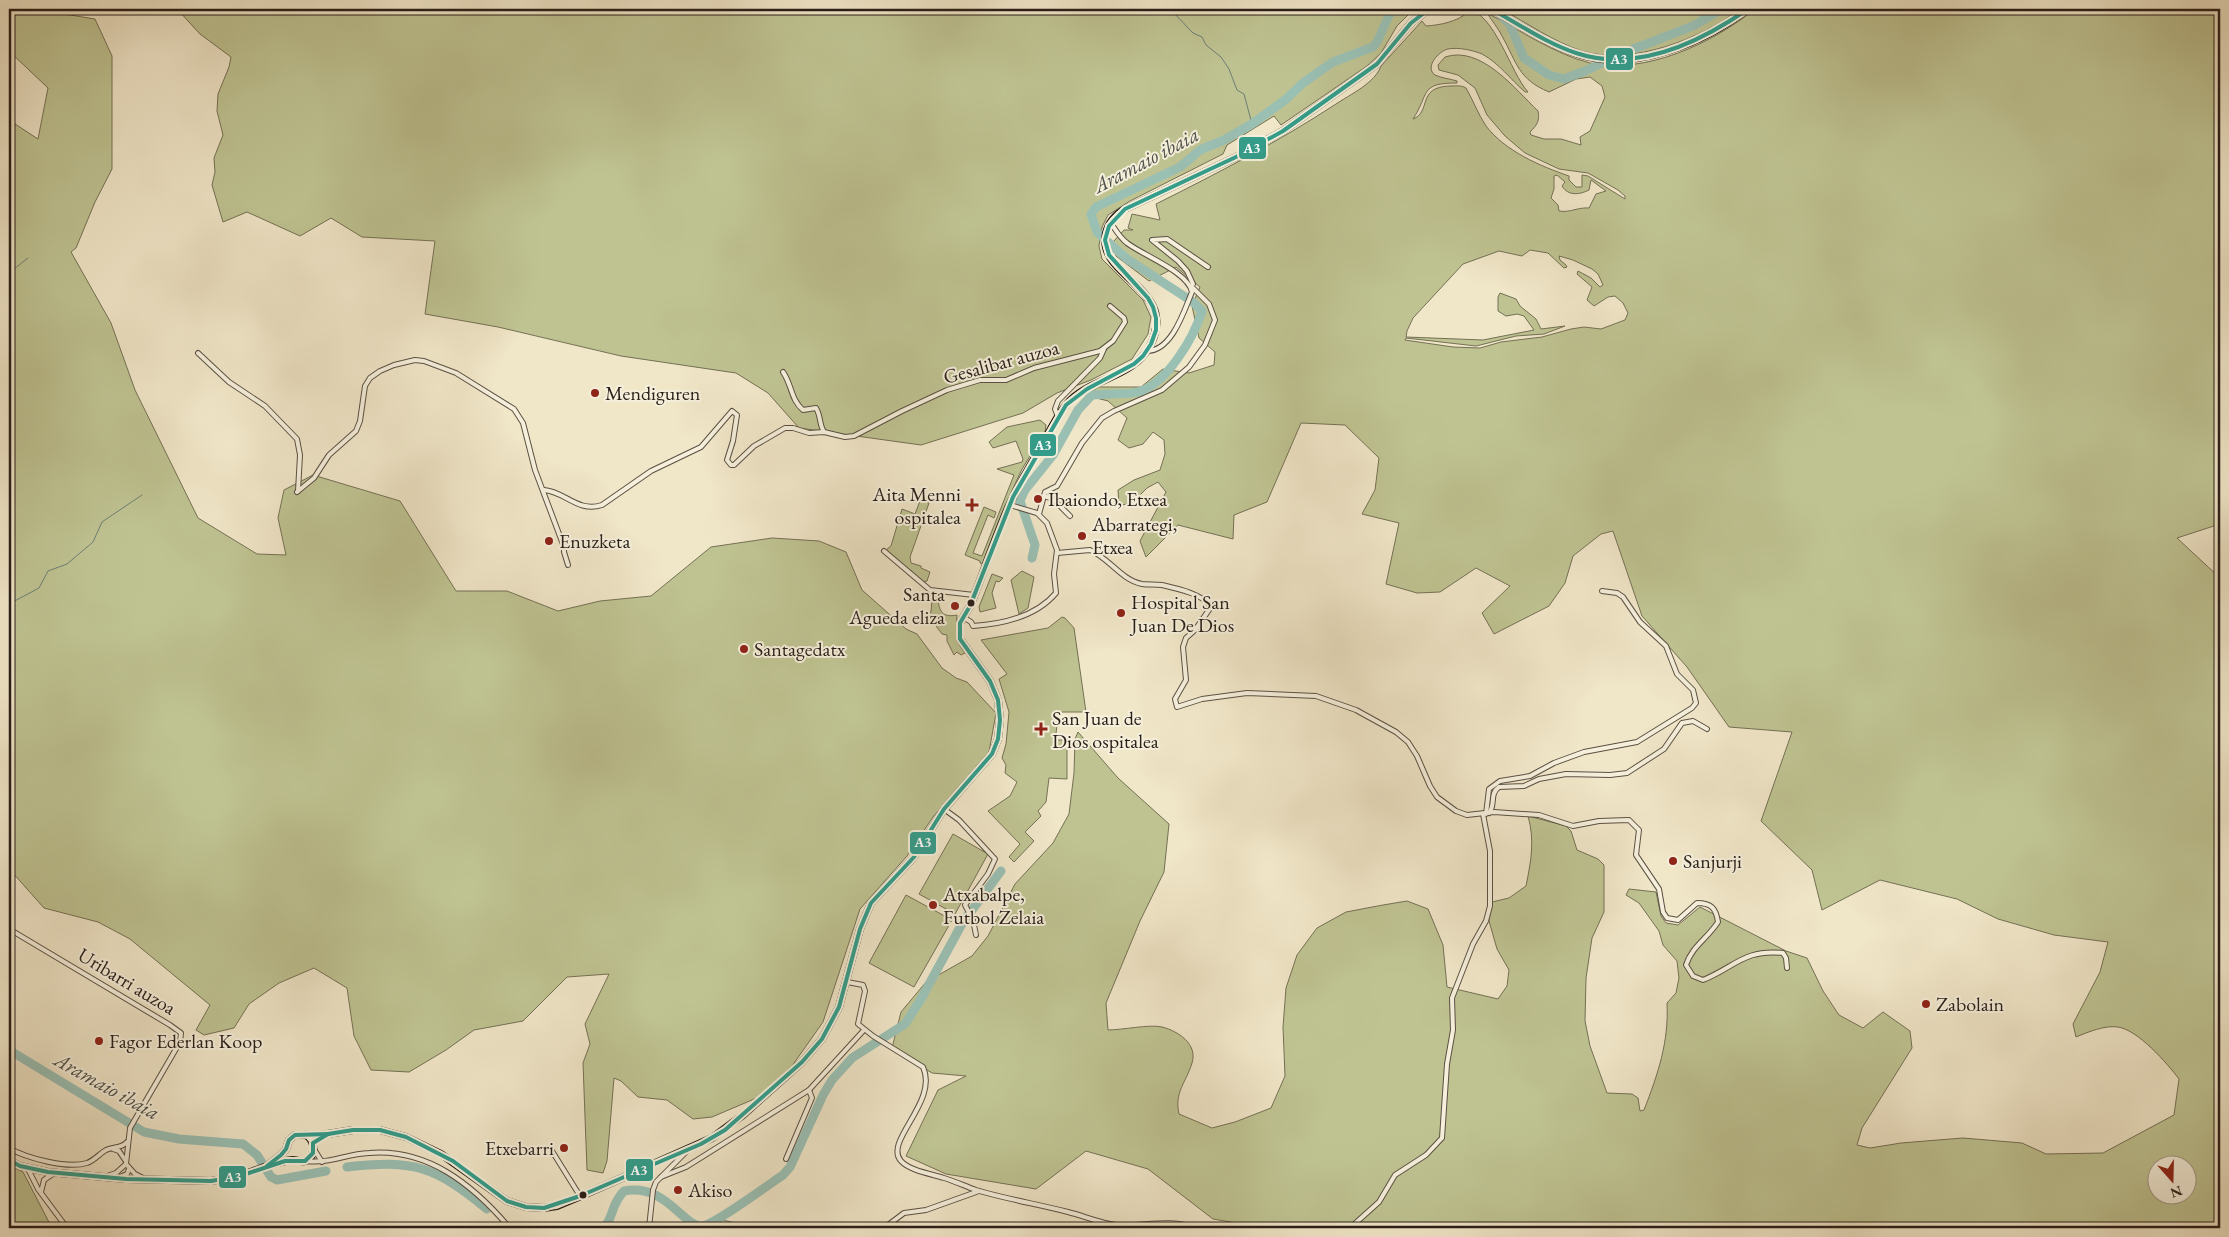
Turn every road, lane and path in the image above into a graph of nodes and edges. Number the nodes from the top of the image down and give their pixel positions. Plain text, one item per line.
1 (1421, 9) edge
2 (1429, 9) edge
3 (1491, 9) edge
4 (1748, 9) edge
5 (1410, 25) junction
6 (1110, 222) junction
7 (1208, 267) dead end
8 (1191, 286) junction
9 (1110, 306) dead end
10 (1104, 349) junction
11 (1147, 352) junction
12 (198, 353) dead end
13 (783, 372) dead end
14 (1058, 417) junction
15 (824, 432) junction
16 (544, 490) junction
17 (1044, 494) junction
18 (1010, 505) junction
19 (1039, 514) junction
20 (1070, 516) dead end
21 (884, 551) dead end
22 (1057, 552) junction
23 (568, 565) dead end
24 (1602, 591) dead end
25 (974, 595) junction
26 (963, 617) junction
27 (1708, 729) dead end
28 (944, 809) junction
29 (1486, 814) junction
30 (9, 929) edge
31 (976, 935) dead end
32 (1786, 968) dead end
33 (847, 982) junction
34 (864, 1030) junction
35 (809, 1090) junction
36 (328, 1134) junction
37 (304, 1135) junction
38 (128, 1141) junction
39 (313, 1146) junction
40 (9, 1148) edge
41 (110, 1149) junction
42 (286, 1149) junction
43 (688, 1150) junction
44 (552, 1151) dead end
45 (119, 1152) junction
46 (126, 1152) junction
47 (786, 1159) dead end
48 (9, 1160) edge
49 (293, 1160) junction
50 (303, 1161) junction
51 (322, 1162) junction
52 (125, 1164) junction
53 (267, 1166) junction
54 (28, 1169) junction
55 (129, 1169) junction
56 (54, 1173) junction
57 (100, 1177) junction
58 (129, 1177) junction
59 (661, 1177) junction
60 (148, 1179) junction
61 (982, 1191) junction
62 (42, 1194) junction
63 (580, 1196) junction
64 (67, 1228) edge
65 (513, 1228) edge
66 (649, 1228) edge
67 (884, 1228) edge
68 (1195, 1228) edge
69 (1350, 1228) edge

1 - 5 main road
2 - 5 main road
3 - 4 main road
5 - 6 main road
6 - 8 street
6 - 11 main road
7 - 8 street
8 - 11 street
8 - 17 street
9 - 10 street, Gesalibar auzoa
10 - 14 street, Gesalibar auzoa
10 - 15 street, Gesalibar auzoa
11 - 14 main road
12 - 16 street
13 - 15 street
14 - 18 main road
15 - 16 street, Gesalibar auzoa
16 - 23 street
17 - 19 street
17 - 20 street
18 - 19 street
18 - 25 main road
19 - 22 street
21 - 25 street
22 - 26 street
22 - 29 street
24 - 29 street
25 - 26 main road
26 - 28 main road
27 - 29 street
28 - 31 street
28 - 33 main road
29 - 32 street
29 - 69 street
30 - 38 street, Uribarri auzoa
33 - 34 street
33 - 43 main road
34 - 35 street
34 - 61 street
35 - 47 street
35 - 59 street
36 - 37 main road
36 - 39 main road
36 - 63 main road
37 - 39 main road
37 - 42 main road
38 - 41 street
38 - 46 street, Uribarri auzoa
39 - 50 main road
39 - 51 street
40 - 41 street
41 - 45 street
42 - 49 main road
42 - 53 main road
43 - 59 street
43 - 63 main road
44 - 63 street
45 - 46 street
45 - 52 street
46 - 52 street, Uribarri auzoa
48 - 54 main road
49 - 50 main road
49 - 53 main road
50 - 51 street
51 - 65 street
52 - 55 street
52 - 57 street
52 - 58 street
53 - 60 main road
54 - 56 main road
54 - 62 street
55 - 58 street
55 - 60 street
56 - 57 main road
56 - 62 street
57 - 58 main road
58 - 60 main road
59 - 66 street
61 - 67 street
61 - 68 street
62 - 64 street

